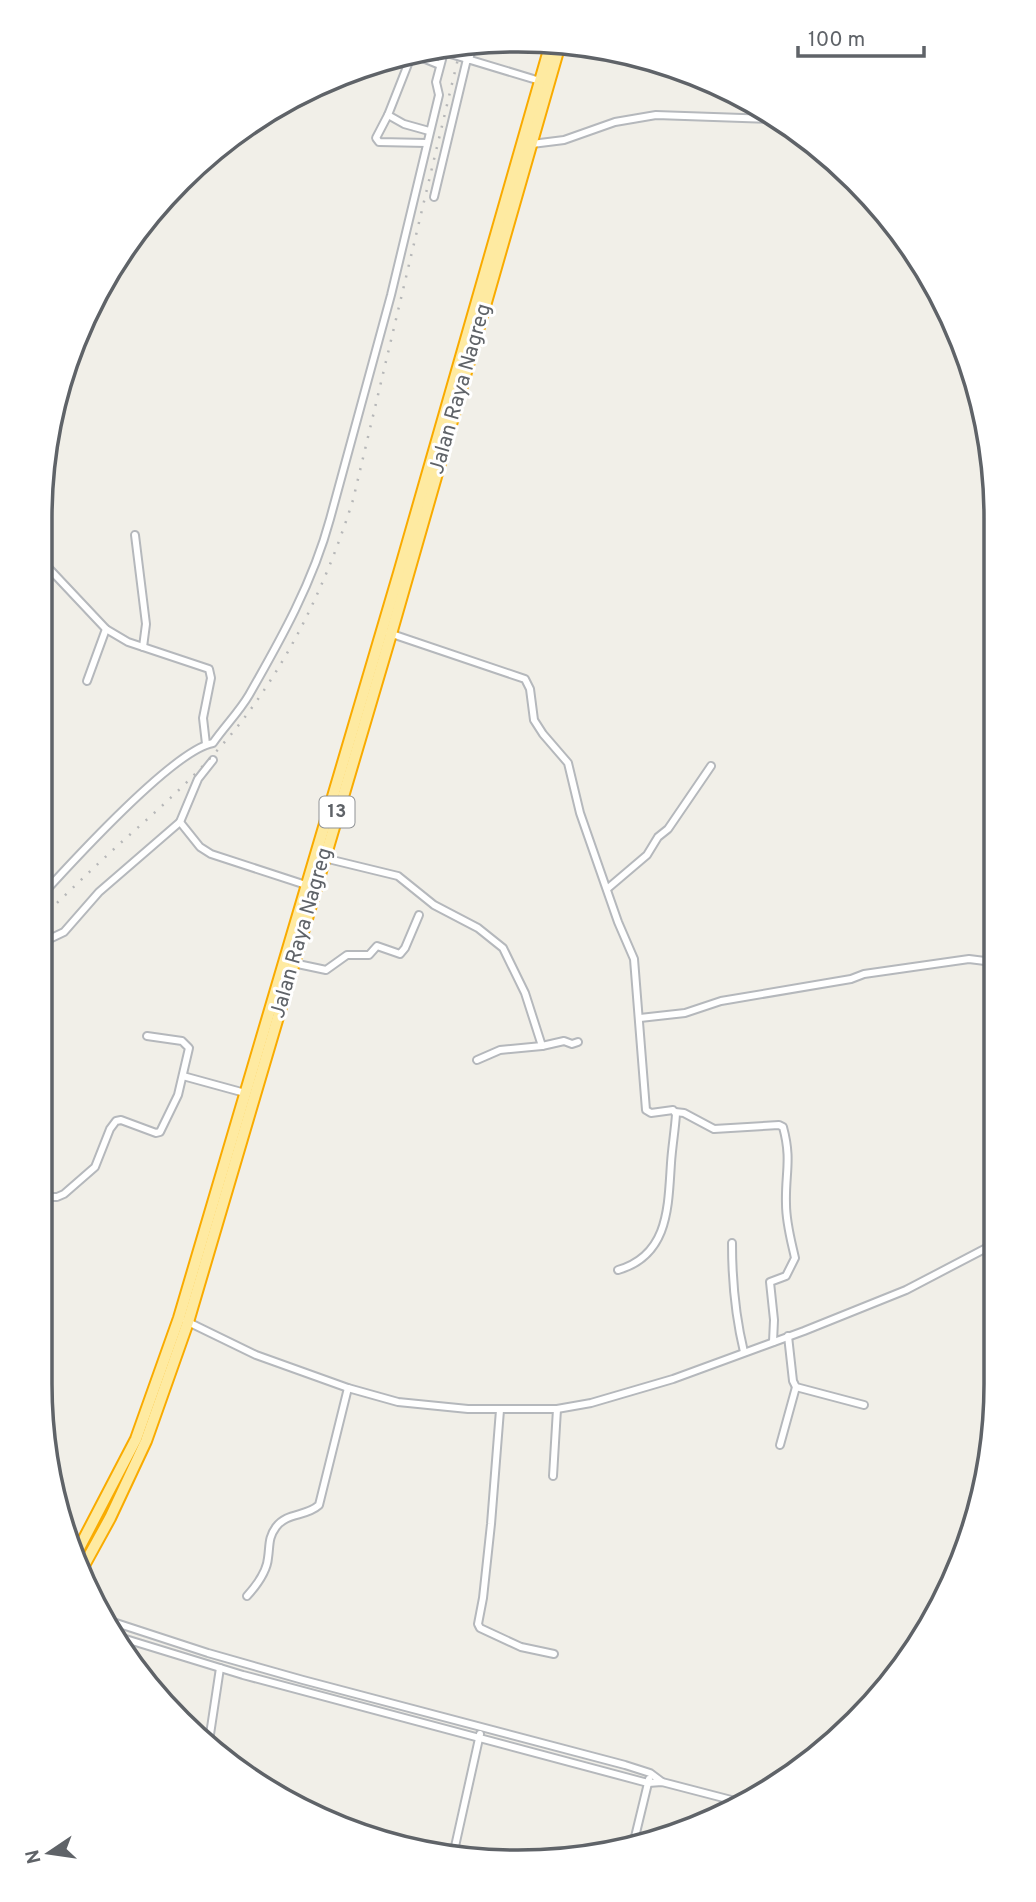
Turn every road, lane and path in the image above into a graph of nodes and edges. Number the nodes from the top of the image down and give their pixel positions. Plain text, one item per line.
1 (548, 53) edge
2 (557, 54) edge
3 (470, 55) edge
4 (456, 56) edge
5 (442, 58) edge
6 (468, 60) junction
7 (429, 61) edge
8 (440, 65) junction
9 (407, 66) edge
10 (540, 81) junction
11 (388, 115) junction
12 (755, 117) edge
13 (429, 131) junction
14 (427, 143) junction
15 (532, 144) junction
16 (434, 197) dead end
17 (135, 535) dead end
18 (52, 572) edge
19 (106, 629) junction
20 (386, 632) junction
21 (143, 647) junction
22 (87, 681) dead end
23 (206, 744) junction
24 (213, 760) dead end
25 (711, 766) dead end
26 (180, 822) junction
27 (324, 858) junction
28 (52, 885) edge
29 (311, 887) junction
30 (607, 888) junction
31 (419, 915) dead end
32 (52, 938) edge
33 (984, 961) edge
34 (293, 963) junction
35 (640, 1018) junction
36 (147, 1036) dead end
37 (578, 1042) dead end
38 (542, 1046) junction
39 (477, 1060) dead end
40 (185, 1076) junction
41 (247, 1093) junction
42 (675, 1112) junction
43 (52, 1197) edge
44 (732, 1242) dead end
45 (984, 1249) edge
46 (618, 1270) dead end
47 (183, 1320) junction
48 (788, 1336) junction
49 (773, 1342) junction
50 (744, 1352) junction
51 (796, 1387) junction
52 (348, 1388) junction
53 (864, 1405) dead end
54 (557, 1409) junction
55 (500, 1410) junction
56 (780, 1445) dead end
57 (553, 1476) dead end
58 (81, 1544) edge
59 (87, 1560) edge
60 (247, 1595) dead end
61 (119, 1624) edge
62 (129, 1640) edge
63 (208, 1653) junction
64 (554, 1654) dead end
65 (204, 1664) junction
66 (220, 1668) junction
67 (482, 1728) junction
68 (210, 1733) edge
69 (480, 1737) junction
70 (650, 1773) junction
71 (662, 1782) junction
72 (648, 1783) junction
73 (728, 1799) edge
74 (636, 1835) edge
75 (455, 1846) edge

1 - 10 highway, Jalan Raya Nagreg / 13
2 - 15 highway, Jalan Raya Nagreg / 13
3 - 6 street
4 - 6 street
5 - 8 street
6 - 10 street
6 - 16 street
7 - 8 street
8 - 13 street
9 - 11 street
10 - 20 highway, Jalan Raya Nagreg / 13
11 - 13 street
11 - 14 street
12 - 15 street
13 - 14 street
14 - 23 street
15 - 20 highway, Jalan Raya Nagreg / 13
17 - 21 street
18 - 19 street
19 - 21 street
19 - 22 street
20 - 27 highway, Jalan Raya Nagreg / 13
20 - 29 highway, Jalan Raya Nagreg / 13
20 - 30 street
21 - 23 street
23 - 28 street
24 - 26 street
25 - 30 street
26 - 29 street
26 - 32 street
27 - 29 highway, Jalan Raya Nagreg / 13
27 - 38 street
29 - 34 highway, Jalan Raya Nagreg / 13
29 - 41 highway, Jalan Raya Nagreg / 13
30 - 35 street
31 - 34 street
33 - 35 street
34 - 47 highway, Jalan Raya Nagreg / 13
35 - 42 street
36 - 40 street
37 - 38 street
38 - 39 street
40 - 41 street
40 - 43 street
41 - 47 highway, Jalan Raya Nagreg / 13
42 - 46 street
42 - 49 street
44 - 50 street
45 - 48 street
47 - 52 street
47 - 58 highway, Jalan Raya Nagreg / 13
47 - 59 highway, Jalan Raya Nagreg / 13
48 - 49 street
48 - 51 street
49 - 50 street
50 - 54 street
51 - 53 street
51 - 56 street
52 - 55 street
52 - 60 street
54 - 55 street
54 - 57 street
55 - 64 street
61 - 63 street
62 - 65 street
63 - 65 street
63 - 67 street
65 - 66 street
66 - 68 street
66 - 69 street
67 - 69 street
67 - 70 street
69 - 72 street
69 - 75 street
70 - 71 street
70 - 72 street
71 - 72 street
71 - 73 street
72 - 74 street

